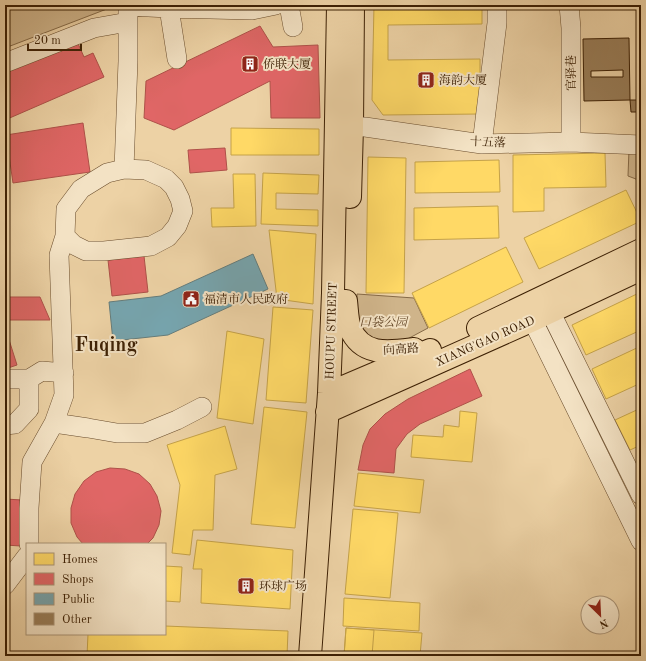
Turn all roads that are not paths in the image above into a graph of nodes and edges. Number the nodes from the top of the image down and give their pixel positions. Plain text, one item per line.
1 (276, 5) edge
2 (288, 5) edge
3 (338, 5) edge
4 (353, 5) edge
5 (497, 5) edge
6 (569, 5) edge
7 (169, 8) junction
8 (128, 11) edge
9 (293, 27) dead end
10 (177, 60) dead end
11 (5, 63) edge
12 (344, 126) junction
13 (571, 142) junction
14 (482, 144) junction
15 (641, 145) edge
16 (124, 169) junction
17 (65, 236) junction
18 (641, 250) edge
19 (641, 269) edge
20 (346, 301) junction
21 (538, 309) junction
22 (441, 345) junction
23 (64, 373) junction
24 (5, 379) edge
25 (30, 379) junction
26 (335, 400) junction
27 (202, 407) dead end
28 (54, 423) junction
29 (5, 425) edge
30 (641, 495) edge
31 (641, 541) edge
32 (29, 543) edge
33 (26, 557) edge
34 (5, 584) edge
35 (310, 656) edge
36 (325, 656) edge

1 - 7 street
2 - 9 street
3 - 12 main road, HOUPU STREET
4 - 12 main road, HOUPU STREET
5 - 14 street
6 - 13 street, 官驿巷
7 - 8 street
7 - 10 street
8 - 11 street
8 - 16 street
12 - 14 street, 十五落
12 - 20 main road, HOUPU STREET
12 - 26 main road, HOUPU STREET
13 - 14 street, 十五落
13 - 15 street, 十五落
16 - 17 street
16 - 17 street
17 - 23 street
18 - 21 main road, XIANG'GAO ROAD
19 - 21 main road, XIANG'GAO ROAD
20 - 22 main road, 向高路
20 - 26 main road, HOUPU STREET
21 - 22 main road, XIANG'GAO ROAD
21 - 26 main road, XIANG'GAO ROAD
21 - 30 street
21 - 31 street
22 - 26 main road, XIANG'GAO ROAD
23 - 25 street
23 - 28 street
24 - 25 street
25 - 29 street
26 - 35 main road, HOUPU STREET
26 - 36 main road, HOUPU STREET
27 - 28 street
28 - 32 street
33 - 34 street

